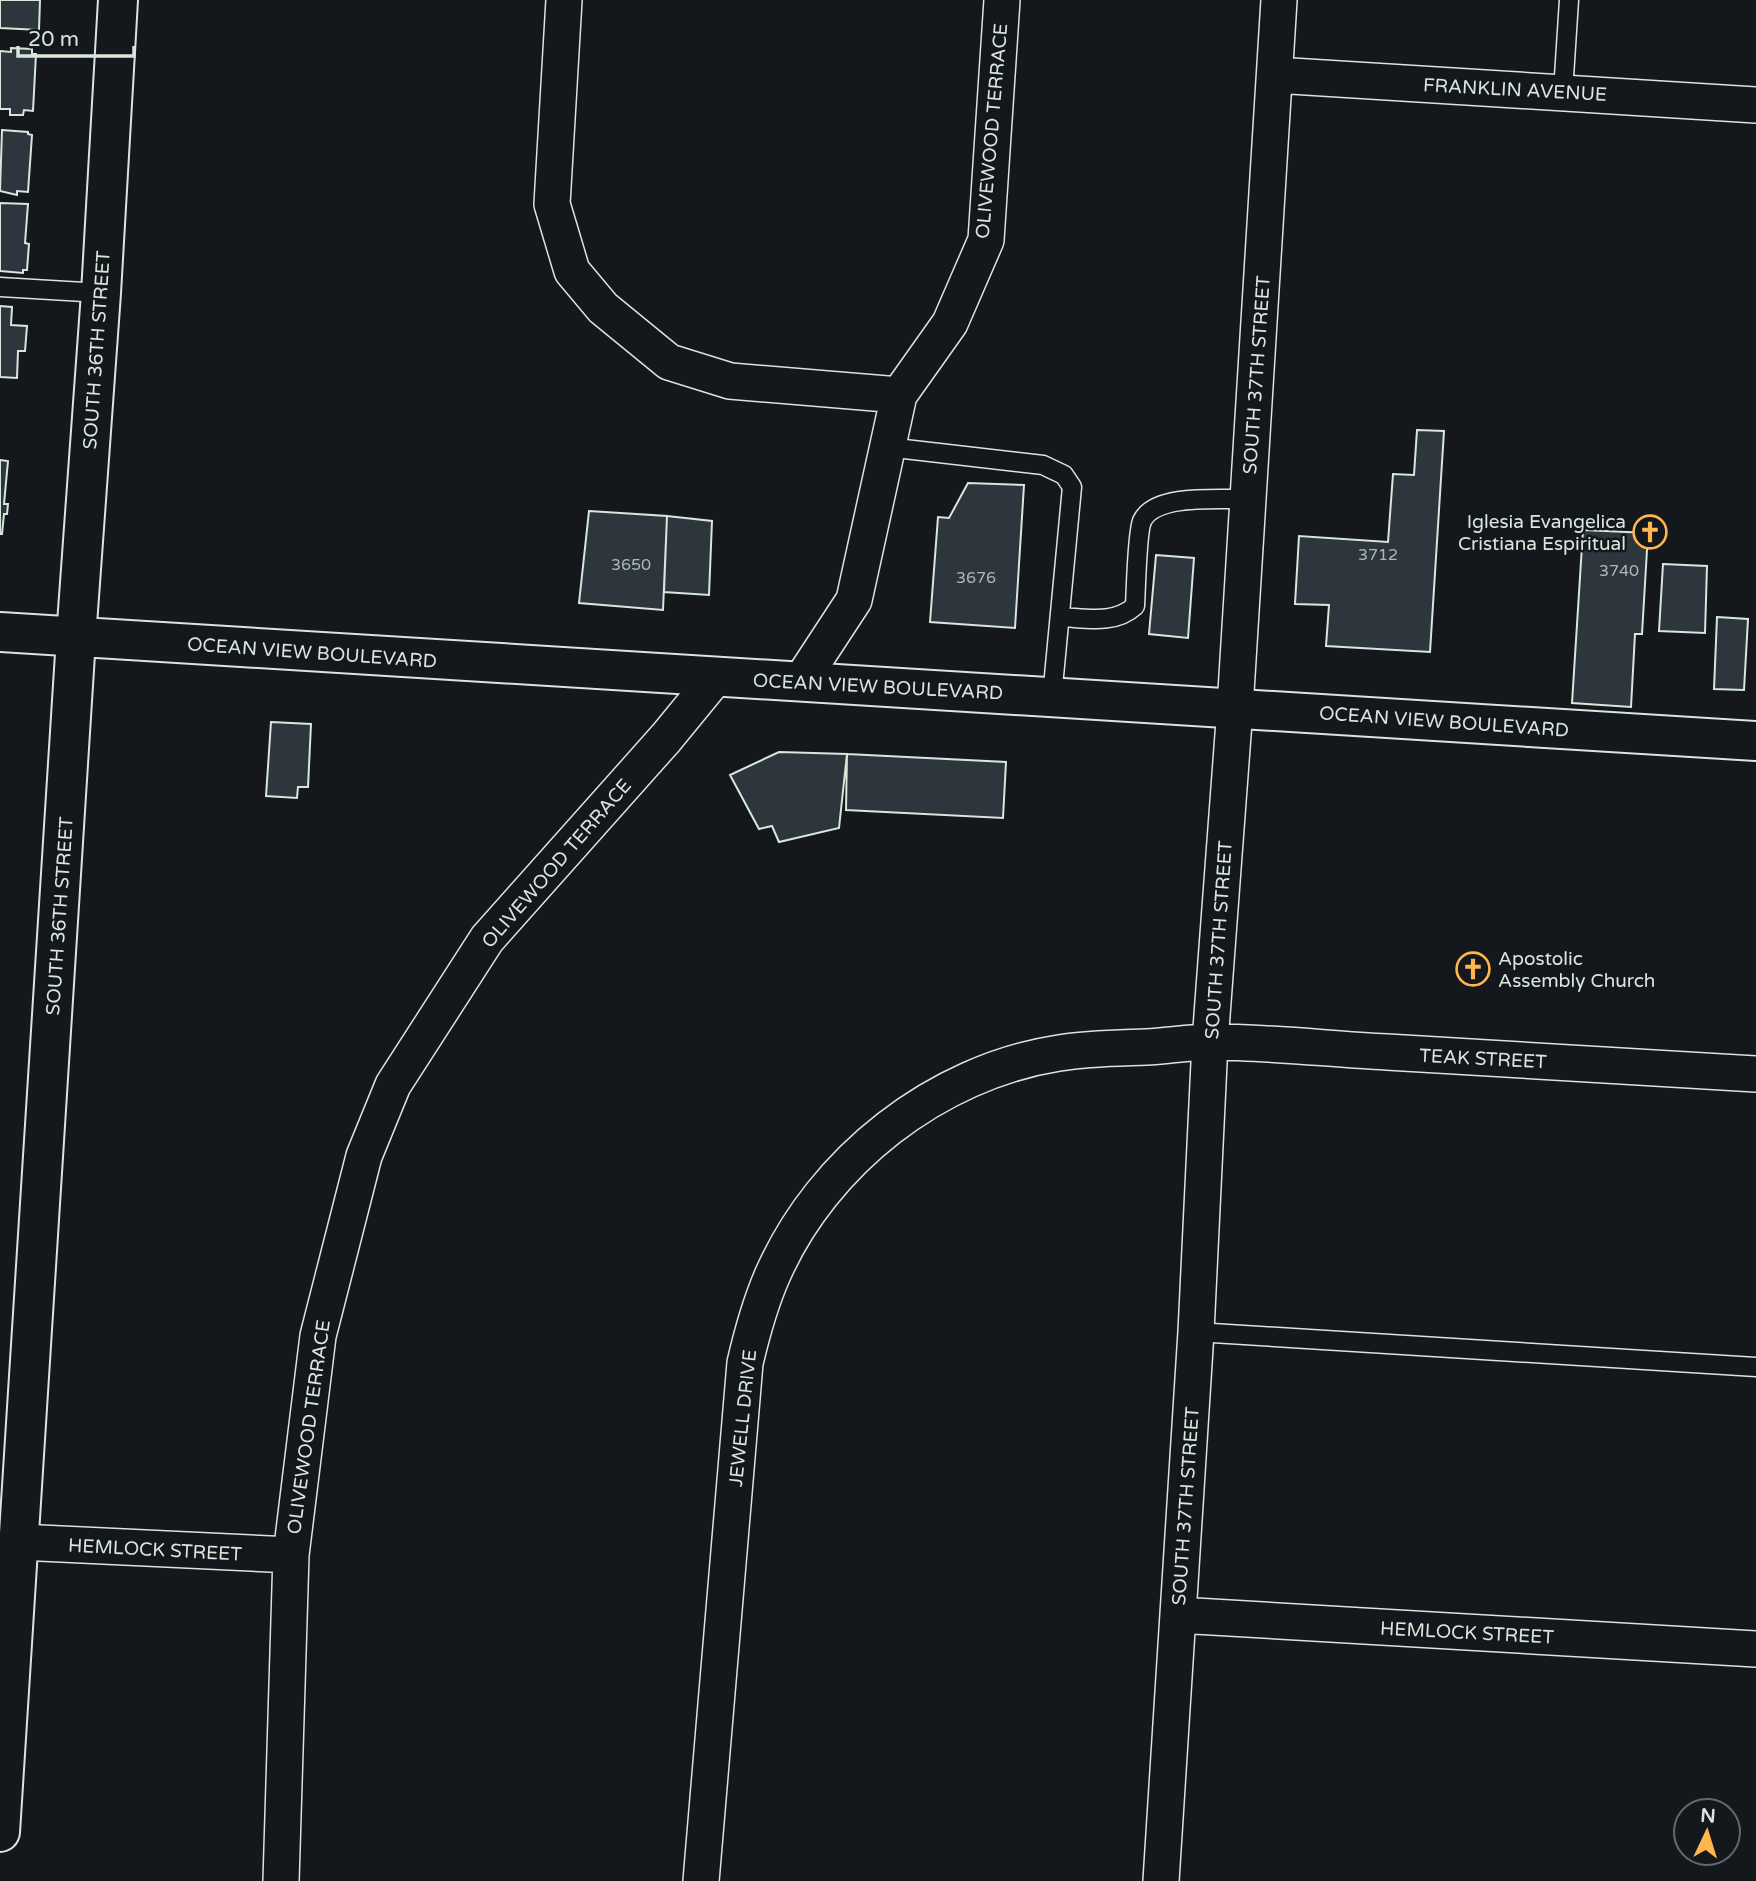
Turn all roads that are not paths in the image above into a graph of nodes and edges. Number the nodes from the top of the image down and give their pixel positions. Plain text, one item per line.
1 (118, 0) edge
2 (564, 0) edge
3 (1002, 0) edge
4 (1279, 0) edge
5 (1569, 0) edge
6 (1275, 75) junction
7 (1563, 92) junction
8 (1756, 105) edge
9 (0, 287) edge
10 (101, 293) junction
11 (898, 395) junction
12 (887, 447) junction
13 (1248, 499) junction
14 (1060, 617) junction
15 (0, 632) edge
16 (76, 638) junction
17 (716, 677) junction
18 (802, 681) junction
19 (1052, 697) junction
20 (1235, 708) junction
21 (1756, 741) edge
22 (1210, 1042) junction
23 (1756, 1074) edge
24 (1196, 1332) junction
25 (1756, 1367) edge
26 (19, 1542) junction
27 (291, 1555) junction
28 (1178, 1615) junction
29 (1756, 1649) edge
30 (0, 1832) edge
31 (281, 1881) edge
32 (701, 1881) edge
33 (1161, 1881) edge

1 - 10 main road, SOUTH 36TH STREET
2 - 11 street
3 - 11 street, OLIVEWOOD TERRACE
4 - 6 street, SOUTH 37TH STREET
5 - 7 lane
6 - 7 street, FRANKLIN AVENUE
6 - 13 street, SOUTH 37TH STREET
7 - 8 street, FRANKLIN AVENUE
9 - 10 lane
10 - 16 main road, SOUTH 36TH STREET
11 - 12 street, OLIVEWOOD TERRACE
12 - 14 lane
12 - 18 street, OLIVEWOOD TERRACE
13 - 14 lane
13 - 20 street, SOUTH 37TH STREET
14 - 19 lane
15 - 16 main road, OCEAN VIEW BOULEVARD
16 - 17 main road, OCEAN VIEW BOULEVARD
16 - 26 main road, SOUTH 36TH STREET
17 - 18 main road, OCEAN VIEW BOULEVARD
17 - 27 street, OLIVEWOOD TERRACE
18 - 19 main road, OCEAN VIEW BOULEVARD
19 - 20 main road, OCEAN VIEW BOULEVARD
20 - 21 main road, OCEAN VIEW BOULEVARD
20 - 22 street, SOUTH 37TH STREET
22 - 23 street, TEAK STREET
22 - 24 street, SOUTH 37TH STREET
22 - 32 street, JEWELL DRIVE
24 - 25 lane
24 - 28 street, SOUTH 37TH STREET
26 - 27 street, HEMLOCK STREET
26 - 30 main road, SOUTH 36TH STREET
27 - 31 street, OLIVEWOOD TERRACE
28 - 29 street, HEMLOCK STREET
28 - 33 street, SOUTH 37TH STREET

